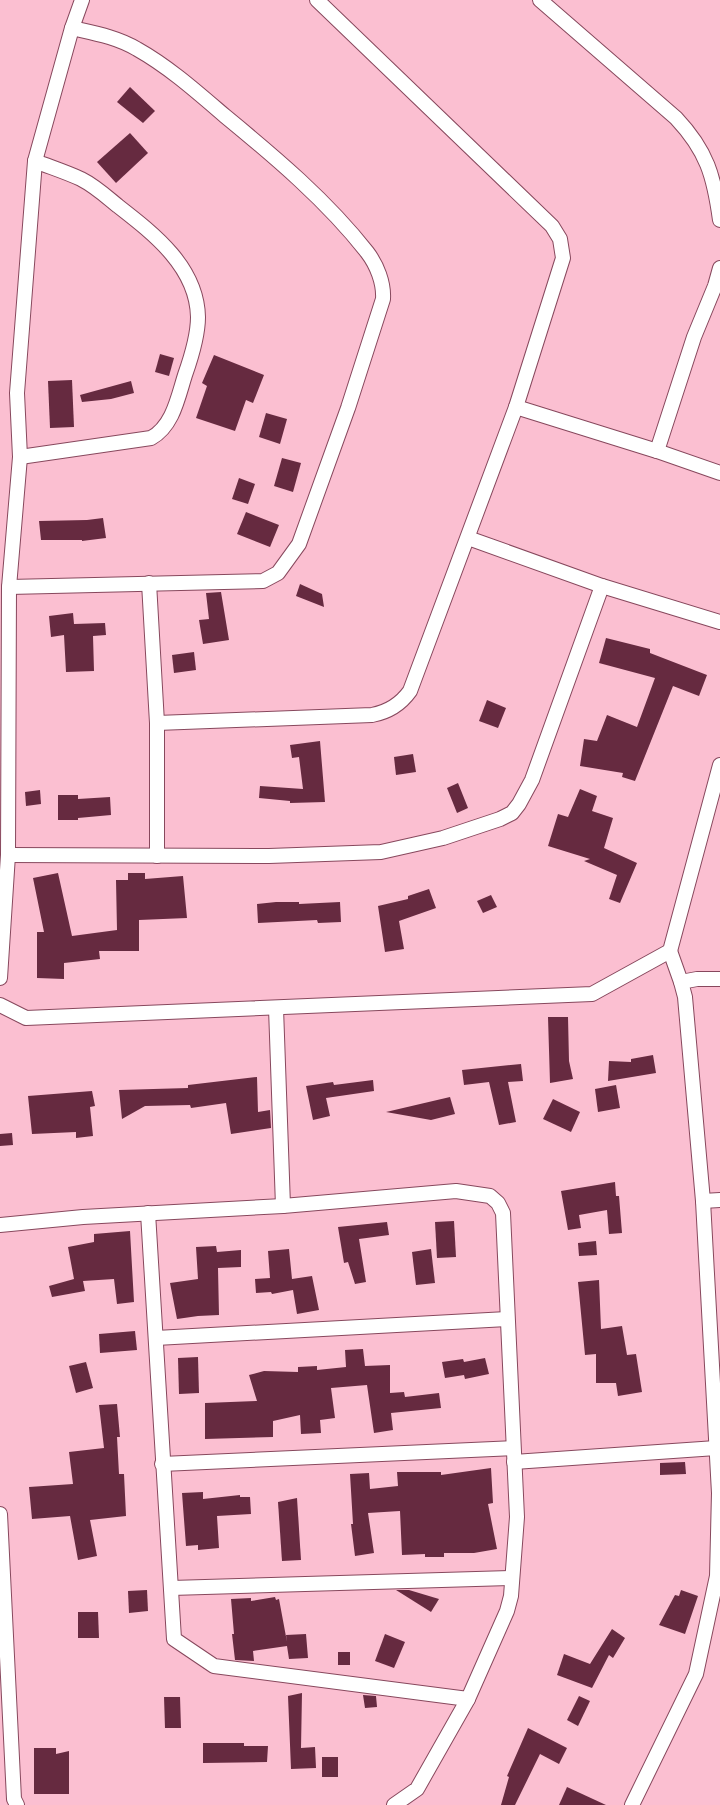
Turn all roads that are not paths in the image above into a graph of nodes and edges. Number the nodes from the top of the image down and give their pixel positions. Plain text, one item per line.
1 (82, 0) edge
2 (317, 0) edge
3 (540, 0) edge
4 (72, 28) junction
5 (35, 160) junction
6 (720, 220) edge
7 (720, 268) edge
8 (516, 407) junction
9 (657, 451) junction
10 (20, 457) junction
11 (720, 472) edge
12 (468, 538) junction
13 (149, 583) junction
14 (602, 586) junction
15 (9, 587) junction
16 (720, 622) edge
17 (157, 723) junction
18 (720, 765) edge
19 (8, 855) junction
20 (157, 856) junction
21 (670, 951) junction
22 (0, 978) edge
23 (720, 979) edge
24 (681, 982) junction
25 (0, 1005) edge
26 (276, 1008) junction
27 (703, 1200) junction
28 (720, 1200) edge
29 (283, 1206) junction
30 (148, 1213) junction
31 (0, 1225) edge
32 (507, 1319) junction
33 (156, 1338) junction
34 (716, 1448) junction
35 (514, 1455) junction
36 (162, 1464) junction
37 (0, 1514) edge
38 (512, 1578) junction
39 (171, 1588) junction
40 (468, 1699) junction
41 (17, 1805) edge
42 (394, 1805) edge
43 (632, 1805) edge

1 - 4 street
2 - 8 street
3 - 6 street
4 - 5 street
4 - 13 street
5 - 10 street
5 - 10 street
7 - 9 street
8 - 9 street
8 - 12 street
9 - 11 street
10 - 15 street
12 - 14 street
12 - 17 street
13 - 15 street
13 - 17 street
14 - 16 street
14 - 20 street
15 - 19 street
17 - 20 street
18 - 21 street
19 - 20 street
19 - 22 street
21 - 24 street
21 - 26 street
23 - 24 street
24 - 27 street
25 - 26 street
26 - 29 street
27 - 28 street
27 - 34 street
29 - 30 street
29 - 32 street
30 - 31 street
30 - 33 street
32 - 33 street
32 - 35 street
33 - 36 street
34 - 35 street
34 - 43 street
35 - 36 street
35 - 38 street
36 - 39 street
37 - 41 street
38 - 39 street
38 - 40 street
39 - 40 street
40 - 42 street

